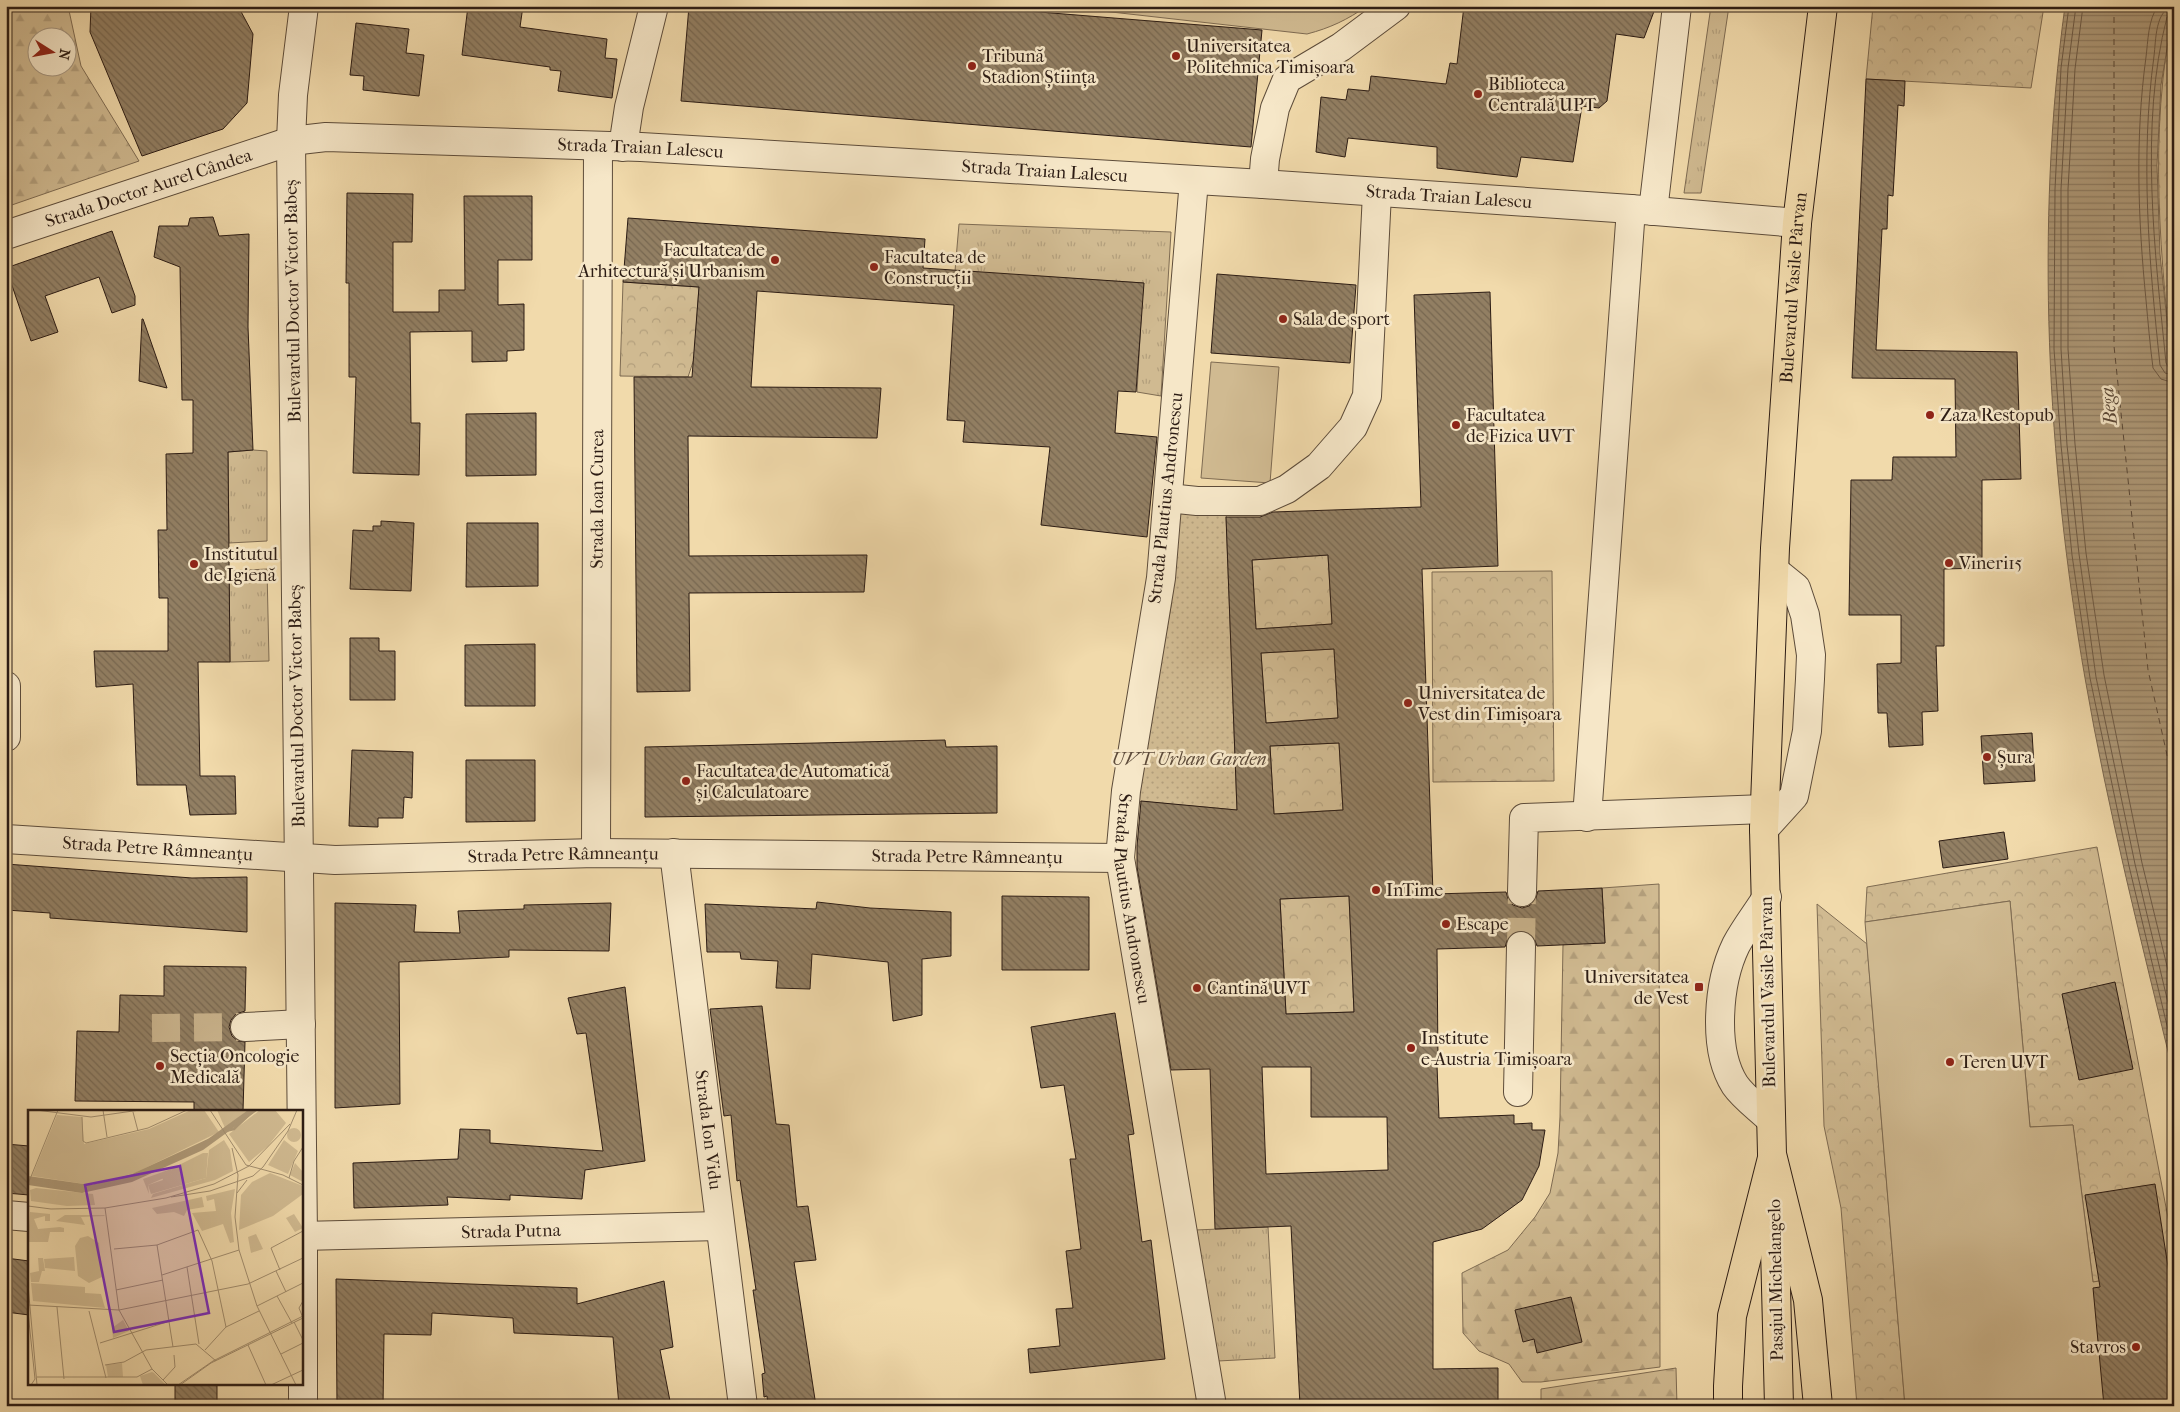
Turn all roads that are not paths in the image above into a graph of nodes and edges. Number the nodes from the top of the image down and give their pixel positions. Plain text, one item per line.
1 (304, 6) edge
2 (654, 6) edge
3 (1396, 6) edge
4 (1677, 6) edge
5 (1823, 6) edge
6 (291, 140) junction
7 (611, 147) junction
8 (1194, 180) junction
9 (1263, 184) junction
10 (1377, 193) junction
11 (1642, 210) junction
12 (1797, 223) junction
13 (6, 235) edge
14 (1168, 498) junction
15 (1775, 571) junction
16 (6, 686) edge
17 (6, 737) edge
18 (1586, 817) junction
19 (1765, 819) junction
20 (6, 839) edge
21 (596, 853) junction
22 (674, 853) junction
23 (298, 858) junction
24 (1120, 858) junction
25 (1522, 892) tunnel mouth
26 (1767, 897) junction
27 (1521, 946) tunnel mouth
28 (301, 1024) junction
29 (245, 1028) tunnel mouth
30 (1518, 1092) dead end
31 (301, 1110) edge
32 (1770, 1120) junction
33 (1772, 1154) junction
34 (6, 1215) edge
35 (28, 1217) edge
36 (720, 1226) junction
37 (302, 1236) edge
38 (303, 1406) edge
39 (744, 1406) edge
40 (1212, 1406) edge
41 (1728, 1406) edge
42 (1779, 1406) edge
43 (1818, 1406) edge

1 - 6 street, Bulevardul Doctor Victor Babeș
2 - 7 street, Strada Ioan Curea
3 - 9 street
4 - 11 street
5 - 12 main road, Bulevardul Vasile Pârvan
6 - 7 street, Strada Traian Lalescu
6 - 13 street, Strada Doctor Aurel Cândea
6 - 23 street, Bulevardul Doctor Victor Babeș
7 - 8 street, Strada Traian Lalescu
7 - 21 street, Strada Ioan Curea
8 - 9 street, Strada Traian Lalescu
8 - 14 street, Strada Plautius Andronescu
9 - 10 street, Strada Traian Lalescu
10 - 11 street, Strada Traian Lalescu
10 - 14 street
11 - 12 street, Strada Traian Lalescu
11 - 18 street
12 - 15 main road, Bulevardul Vasile Pârvan
14 - 24 street, Strada Plautius Andronescu
15 - 19 main road, Bulevardul Vasile Pârvan
15 - 19 street
16 - 17 street
18 - 19 street
18 - 25 street
19 - 26 main road, Bulevardul Vasile Pârvan
20 - 23 street, Strada Petre Râmneanțu
21 - 22 street, Strada Petre Râmneanțu
21 - 23 street, Strada Petre Râmneanțu
22 - 24 street, Strada Petre Râmneanțu
22 - 36 street, Strada Ion Vidu
23 - 28 street, Bulevardul Doctor Victor Babeș
24 - 40 street, Strada Plautius Andronescu
26 - 32 main road, Bulevardul Vasile Pârvan
26 - 32 street
27 - 30 street
28 - 29 street
28 - 31 street, Bulevardul Doctor Victor Babeș
32 - 33 main road, Bulevardul Vasile Pârvan
33 - 41 main road, Bulevardul Vasile Pârvan
33 - 42 main road, Pasajul Michelangelo
33 - 43 main road, Bulevardul Vasile Pârvan
34 - 35 street
36 - 37 street, Strada Putna
36 - 39 street, Strada Ion Vidu
37 - 38 street, Bulevardul Doctor Victor Babeș

